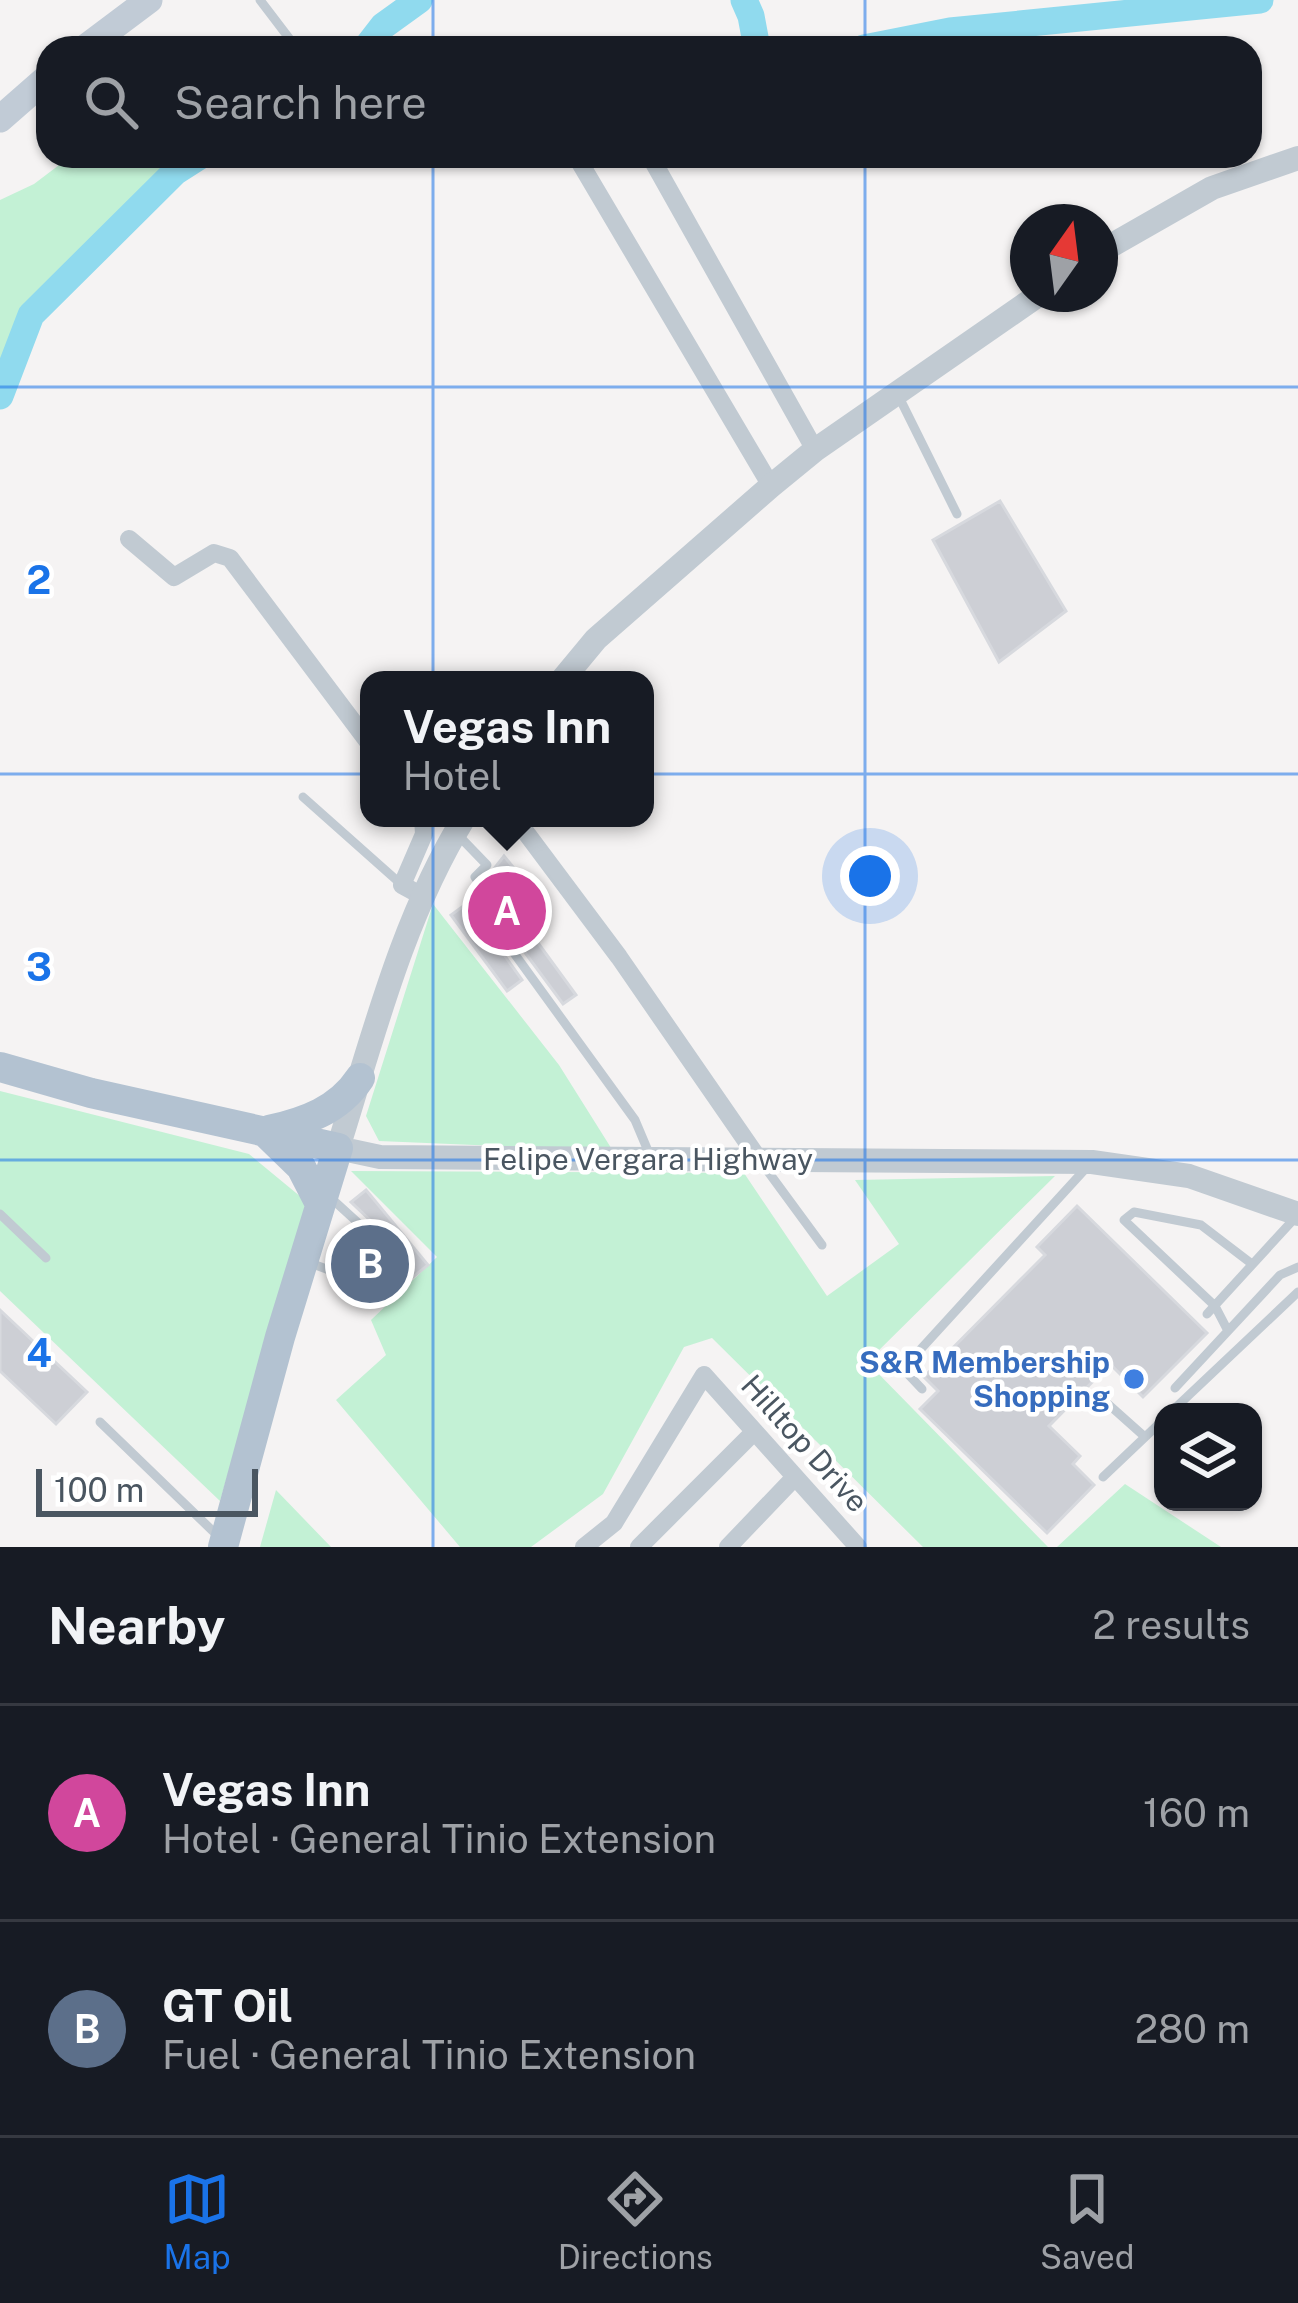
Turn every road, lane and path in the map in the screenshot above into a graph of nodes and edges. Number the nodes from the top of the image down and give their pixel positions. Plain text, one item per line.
1 (149, 0) edge
2 (260, 0) edge
3 (102, 36) edge
4 (287, 36) edge
5 (36, 87) edge
6 (0, 118) edge
7 (1298, 158) edge
8 (583, 168) edge
9 (657, 168) edge
10 (1118, 242) edge
11 (1015, 312) edge
12 (898, 395) junction
13 (815, 450) junction
14 (771, 486) junction
15 (957, 514) dead end
16 (129, 539) dead end
17 (569, 671) edge
18 (360, 731) edge
19 (303, 797) dead end
20 (424, 827) edge
21 (458, 827) edge
22 (460, 827) edge
23 (522, 827) edge
24 (413, 891) junction
25 (0, 1067) edge
26 (360, 1078) junction
27 (263, 1131) junction
28 (338, 1148) junction
29 (652, 1160) junction
30 (760, 1161) junction
31 (1092, 1162) junction
32 (321, 1197) junction
33 (0, 1214) edge
34 (1298, 1214) edge
35 (822, 1245) dead end
36 (46, 1258) dead end
37 (302, 1260) junction
38 (1252, 1264) junction
39 (1298, 1267) edge
40 (1298, 1292) edge
41 (1211, 1310) junction
42 (1228, 1331) junction
43 (1175, 1388) dead end
44 (922, 1389) dead end
45 (1099, 1396) dead end
46 (1181, 1403) edge
47 (100, 1422) dead end
48 (1154, 1428) edge
49 (754, 1432) junction
50 (1144, 1437) junction
51 (1103, 1477) dead end
52 (794, 1478) junction
53 (623, 1508) junction
54 (645, 1541) edge
55 (224, 1545) edge
56 (731, 1546) edge
57 (584, 1547) edge
58 (858, 1547) edge

1 - 3 main road
2 - 4 lane
5 - 6 main road
7 - 10 street
8 - 14 street
9 - 13 street
11 - 12 street
12 - 13 street
12 - 15 lane
13 - 14 street
14 - 17 street
16 - 18 street
19 - 24 lane
20 - 24 street
21 - 24 street
22 - 29 lane
23 - 30 street
24 - 26 street
25 - 27 main road, Felipe Vergara Highway
26 - 27 main road
26 - 28 street
27 - 28 main road, Felipe Vergara Highway
27 - 32 main road
28 - 29 street, Felipe Vergara Highway
28 - 32 main road
29 - 30 street, Felipe Vergara Highway
30 - 31 street, Felipe Vergara Highway
30 - 35 lane
31 - 34 street, Felipe Vergara Highway
31 - 44 lane
32 - 37 main road
32 - 37 lane
33 - 36 lane
34 - 38 lane
37 - 55 main road
38 - 41 lane
38 - 41 lane
39 - 42 lane
40 - 46 lane
41 - 42 lane
42 - 43 lane
45 - 50 lane
47 - 55 lane
48 - 50 lane
49 - 52 street, Hilltop Drive
49 - 53 street, Hilltop Drive
49 - 54 street
50 - 51 lane
52 - 56 street
52 - 58 street, Hilltop Drive
53 - 54 street
53 - 57 street, Hilltop Drive

